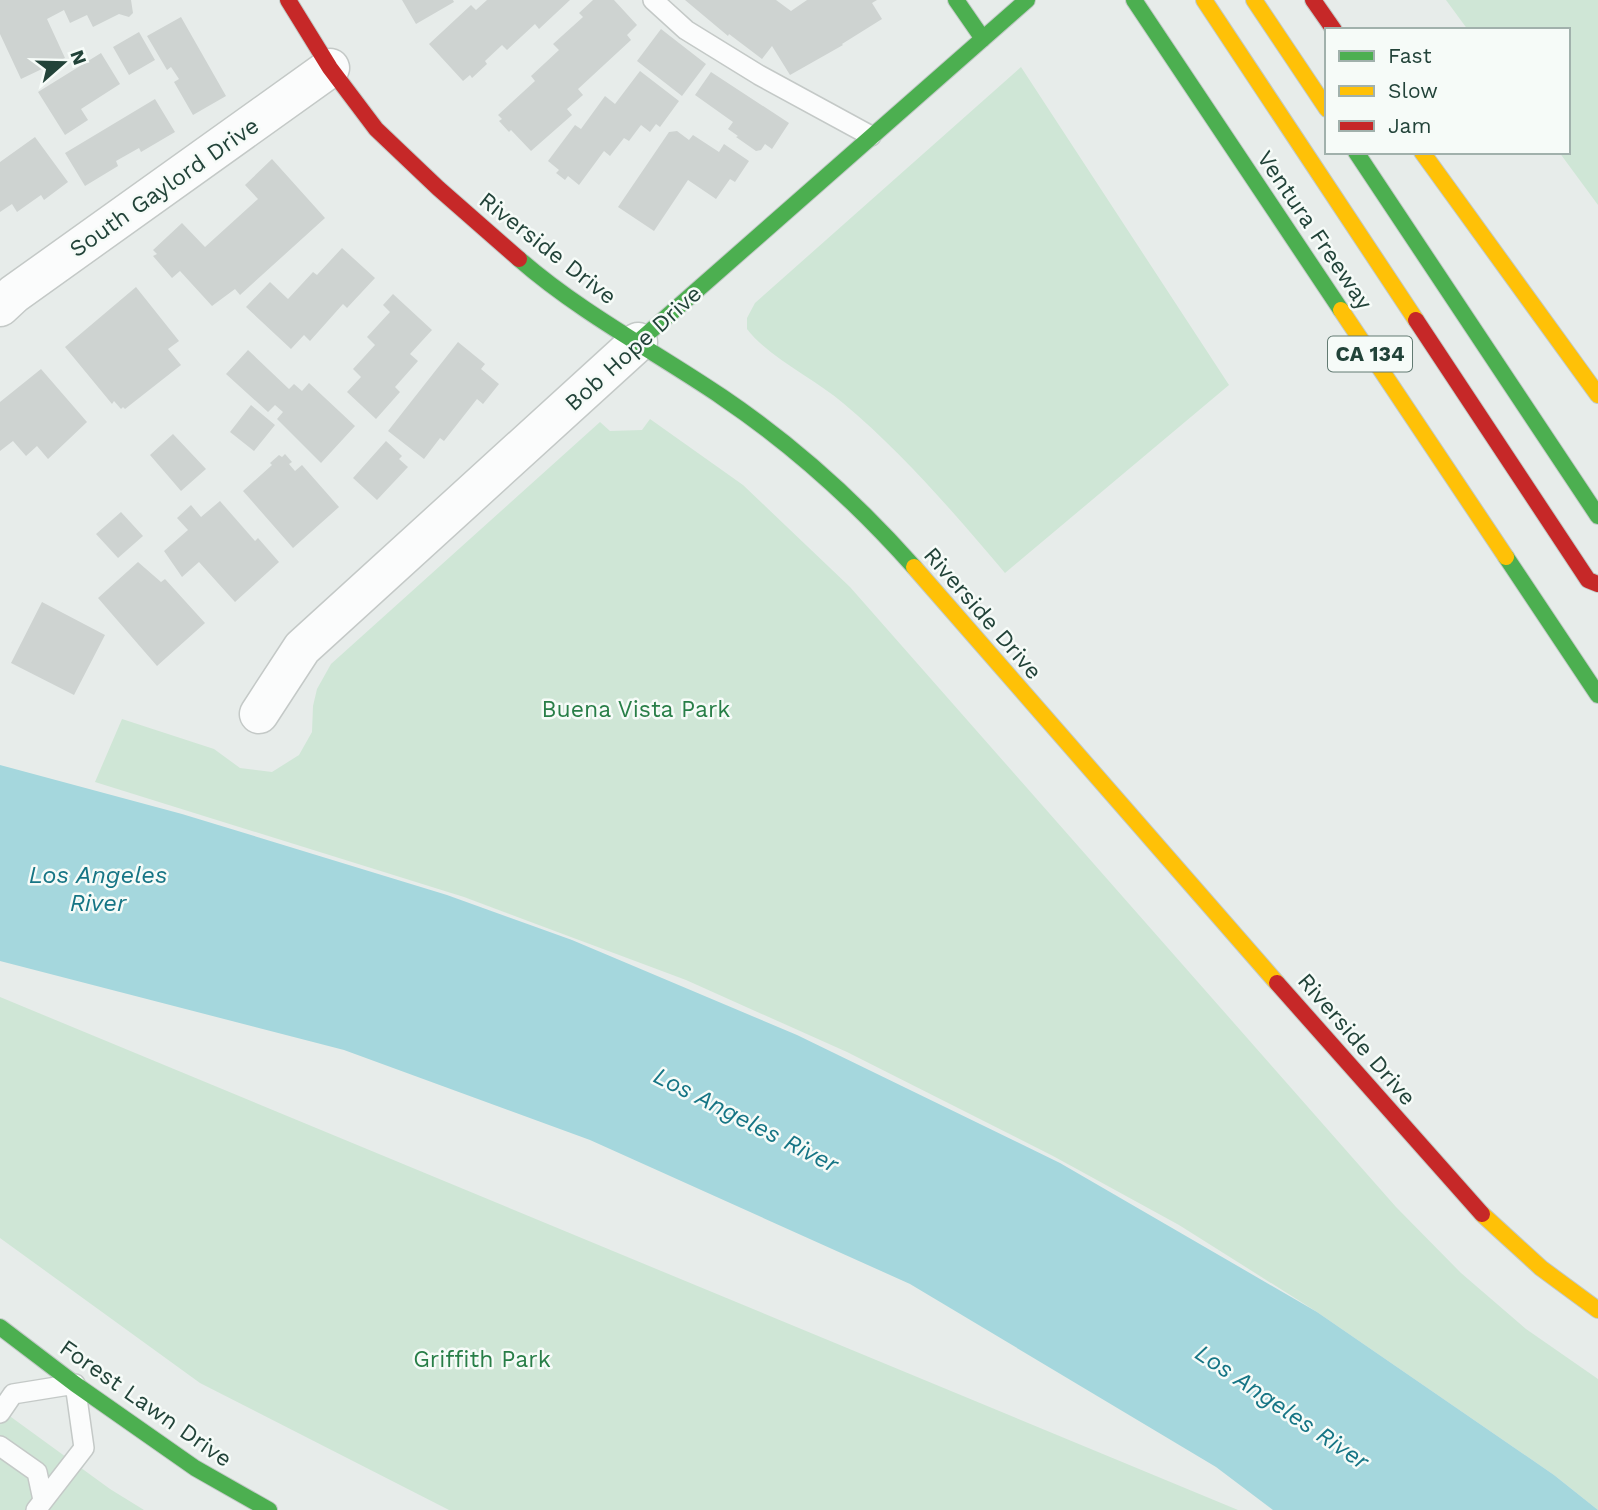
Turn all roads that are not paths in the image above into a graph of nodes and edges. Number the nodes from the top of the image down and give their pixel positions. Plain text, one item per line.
1 (288, 0) edge
2 (653, 0) edge
3 (956, 0) edge
4 (1027, 0) edge
5 (1204, 0) edge
6 (1254, 0) edge
7 (1313, 0) edge
8 (1138, 6) edge
9 (1333, 28) edge
10 (983, 38) junction
11 (330, 68) junction
12 (1325, 106) edge
13 (871, 136) junction
14 (1357, 154) edge
15 (1423, 154) edge
16 (0, 307) edge
17 (638, 342) junction
18 (1598, 396) edge
19 (1598, 516) edge
20 (1598, 584) edge
21 (1598, 695) edge
22 (259, 714) dead end
23 (1598, 1310) edge
24 (0, 1327) edge
25 (75, 1384) junction
26 (0, 1413) edge
27 (0, 1446) edge
28 (40, 1505) edge
29 (270, 1510) edge

1 - 11 main road, Riverside Drive
2 - 13 lane
3 - 10 main road
4 - 10 main road, Bob Hope Drive
5 - 20 main road
6 - 12 main road
7 - 9 main road
8 - 21 main road, Ventura Freeway / CA 134
10 - 13 main road, Bob Hope Drive
11 - 16 street, South Gaylord Drive
11 - 17 main road, Riverside Drive
13 - 17 main road, Bob Hope Drive
14 - 19 main road
15 - 18 main road
17 - 22 street, Bob Hope Drive
17 - 23 main road, Riverside Drive
24 - 25 main road, Forest Lawn Drive
25 - 26 lane
25 - 28 lane
25 - 29 main road, Forest Lawn Drive
27 - 28 lane

